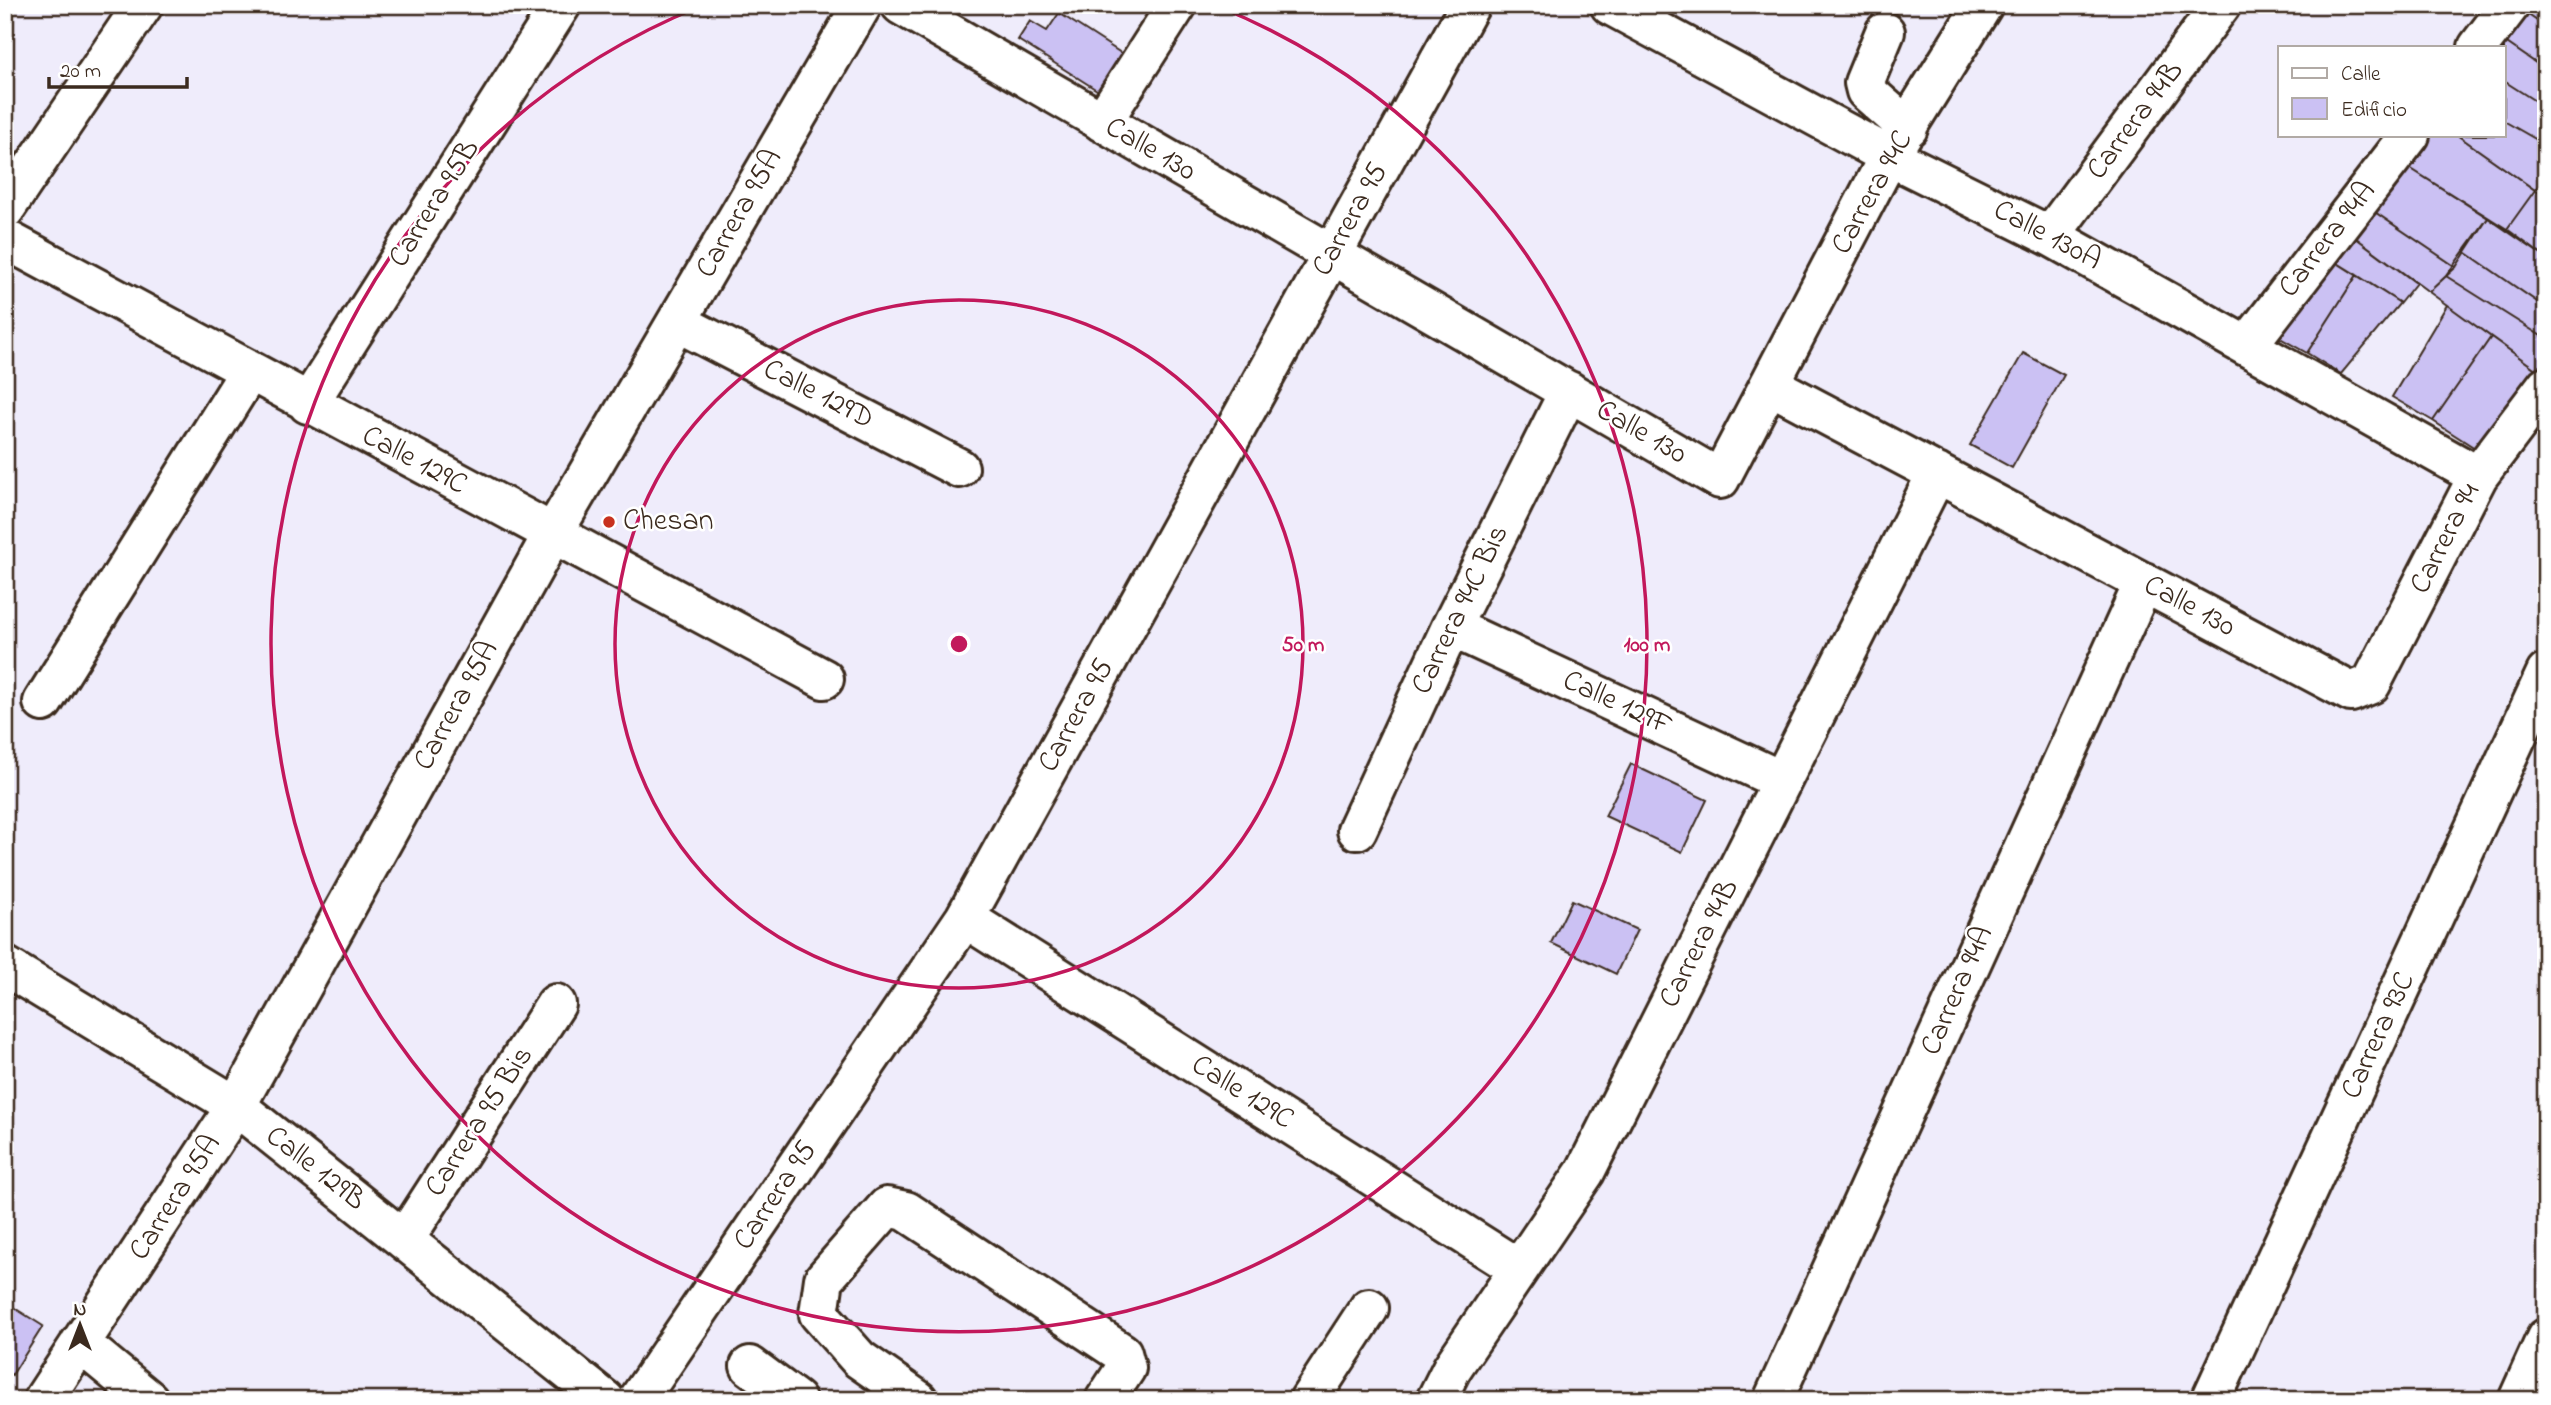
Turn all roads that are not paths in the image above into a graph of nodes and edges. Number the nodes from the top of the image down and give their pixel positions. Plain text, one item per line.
1 (143, 5) edge
2 (561, 5) edge
3 (862, 5) edge
4 (901, 5) edge
5 (1177, 5) edge
6 (1470, 5) edge
7 (1610, 5) edge
8 (1983, 5) edge
9 (2221, 5) edge
10 (2510, 5) edge
11 (1885, 32) dead end
12 (2479, 46) edge
13 (1102, 122) junction
14 (2409, 136) edge
15 (1898, 142) junction
16 (5, 209) edge
17 (2050, 236) junction
18 (5, 239) edge
19 (1332, 254) junction
20 (677, 322) junction
21 (2247, 346) junction
22 (249, 372) junction
23 (1770, 385) junction
24 (2546, 386) edge
25 (1569, 391) junction
26 (308, 404) junction
27 (959, 468) dead end
28 (1937, 473) junction
29 (2478, 476) junction
30 (552, 535) junction
31 (2144, 582) junction
32 (1451, 627) junction
33 (2546, 673) edge
34 (824, 679) dead end
35 (2351, 692) joint
36 (43, 702) dead end
37 (1783, 781) junction
38 (1357, 831) dead end
39 (965, 918) junction
40 (5, 966) edge
41 (556, 1004) dead end
42 (236, 1106) junction
43 (404, 1240) junction
44 (1519, 1269) junction
45 (1369, 1308) dead end
46 (2546, 1338) edge
47 (80, 1343) junction
48 (750, 1366) dead end
49 (43, 1400) edge
50 (149, 1400) edge
51 (605, 1400) edge
52 (638, 1400) edge
53 (796, 1400) edge
54 (919, 1400) edge
55 (1105, 1400) edge
56 (1309, 1400) edge
57 (1436, 1400) edge
58 (1773, 1400) edge
59 (2211, 1400) edge
60 (2518, 1400) edge

1 - 16 street
2 - 26 street, Carrera 95B
3 - 20 street, Carrera 95A
4 - 13 street, Calle 130
5 - 13 street
6 - 19 street, Carrera 95
7 - 15 street, Calle 130A
8 - 15 street, Carrera 94C
9 - 17 street, Carrera 94B
10 - 12 street
11 - 15 street
13 - 19 street, Calle 130
14 - 21 street, Carrera 94A
15 - 17 street, Calle 130A
15 - 23 street, Carrera 94C
17 - 21 street, Calle 130A
18 - 22 street, Calle 129C
19 - 25 street, Calle 130
19 - 39 street, Carrera 95
20 - 27 street, Calle 129D
20 - 30 street, Carrera 95A
21 - 29 street, Calle 130A
22 - 26 street, Calle 129C
22 - 36 street
23 - 25 street, Calle 130
23 - 28 street, Calle 130
24 - 29 street, Carrera 94
25 - 32 street, Carrera 94C Bis
26 - 30 street, Calle 129C
28 - 31 street, Calle 130
28 - 37 street, Carrera 94B
29 - 35 street, Carrera 94
30 - 34 street, Calle 129C
30 - 42 street, Carrera 95A
31 - 35 street, Calle 130
31 - 58 street, Carrera 94A
32 - 37 street, Calle 129F
32 - 38 street, Carrera 94C Bis
33 - 59 street, Carrera 93C
37 - 44 street, Carrera 94B
39 - 44 street, Calle 129C
39 - 52 street, Carrera 95
40 - 42 street, Calle 129B
41 - 43 street, Carrera 95 Bis
42 - 43 street, Calle 129B
42 - 47 street, Carrera 95A
43 - 51 street, Calle 129B
44 - 57 street, Carrera 94B
45 - 56 street
46 - 60 street
47 - 49 street, Carrera 95A
47 - 50 street
48 - 53 street
54 - 55 street

